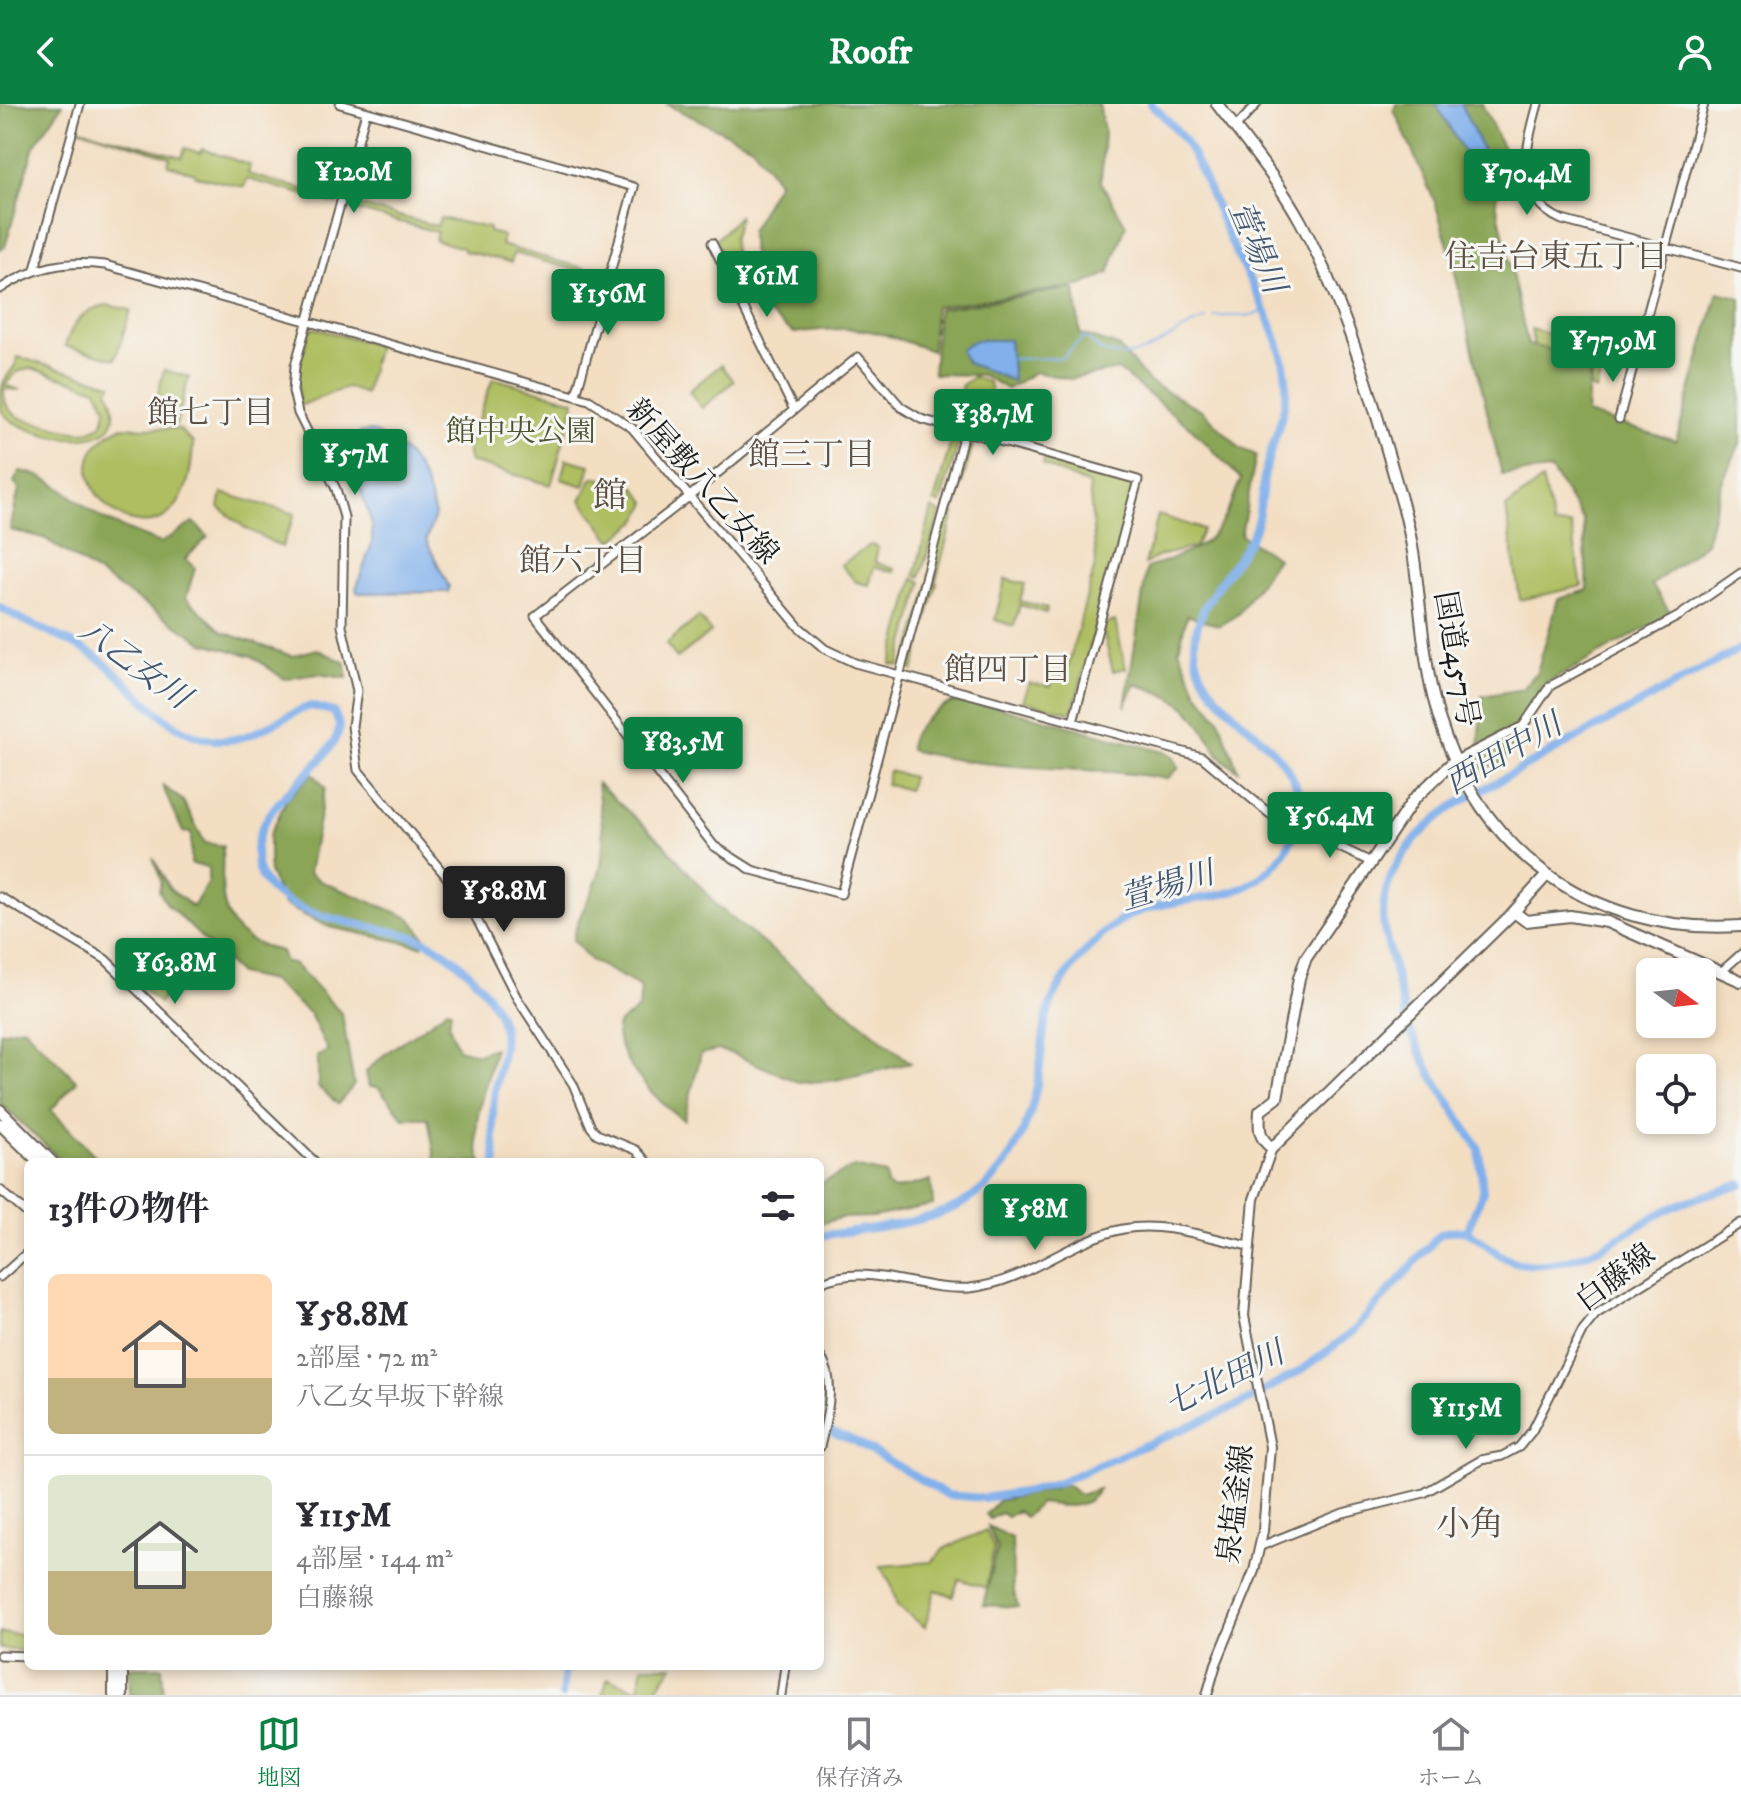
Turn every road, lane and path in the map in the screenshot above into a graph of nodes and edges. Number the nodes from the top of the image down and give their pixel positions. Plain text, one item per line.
1 (80, 104) edge
2 (340, 104) edge
3 (1217, 104) edge
4 (1257, 104) edge
5 (1538, 104) edge
6 (1704, 104) edge
7 (366, 112) junction
8 (1235, 128) junction
9 (712, 243) dead end
10 (1665, 248) junction
11 (1741, 268) edge
12 (35, 269) junction
13 (0, 289) edge
14 (308, 321) junction
15 (576, 395) junction
16 (794, 410) junction
17 (1619, 419) dead end
18 (964, 433) junction
19 (690, 496) junction
20 (1741, 573) edge
21 (899, 675) junction
22 (1073, 722) junction
23 (1454, 761) junction
24 (1371, 862) junction
25 (1547, 875) junction
26 (0, 897) edge
27 (1514, 912) junction
28 (1741, 926) edge
29 (1741, 954) edge
30 (1722, 971) junction
31 (1741, 981) edge
32 (0, 1110) edge
33 (0, 1124) edge
34 (1272, 1148) junction
35 (35, 1158) edge
36 (48, 1158) edge
37 (311, 1158) edge
38 (643, 1158) edge
39 (0, 1190) edge
40 (24, 1211) edge
41 (1741, 1223) edge
42 (1249, 1246) junction
43 (24, 1256) edge
44 (0, 1277) edge
45 (824, 1282) edge
46 (824, 1365) edge
47 (824, 1424) edge
48 (1261, 1546) junction
49 (0, 1655) edge
50 (24, 1656) edge
51 (114, 1670) edge
52 (122, 1670) edge
53 (784, 1670) edge
54 (114, 1695) edge
55 (122, 1695) edge
56 (781, 1695) edge
57 (1207, 1695) edge

1 - 12 street
2 - 7 street
3 - 8 highway, 国道457号
4 - 8 street
5 - 10 street
6 - 10 street
7 - 14 street
7 - 15 street
8 - 23 highway, 国道457号
9 - 16 street
10 - 11 street
10 - 17 street
12 - 13 street, 新屋敷八乙女線
12 - 14 street, 新屋敷八乙女線
14 - 15 street, 新屋敷八乙女線
14 - 38 street
15 - 19 street, 新屋敷八乙女線
16 - 18 street
16 - 19 street
18 - 21 street
18 - 22 street
19 - 21 street, 新屋敷八乙女線
19 - 21 street
20 - 23 street
21 - 22 street, 新屋敷八乙女線
22 - 24 street, 新屋敷八乙女線
23 - 24 highway, 国道457号
23 - 25 highway
24 - 34 highway, 国道457号
25 - 27 highway
25 - 28 highway
26 - 37 street
27 - 30 highway
27 - 34 highway
29 - 30 street
30 - 31 highway
32 - 36 highway
33 - 35 highway
34 - 42 main road
39 - 40 street
41 - 48 street, 白藤線
42 - 45 street
42 - 48 main road, 泉塩釜線
43 - 44 street
46 - 47 street
48 - 57 main road, 泉塩釜線
49 - 50 street
51 - 54 highway
52 - 55 highway
53 - 56 street

